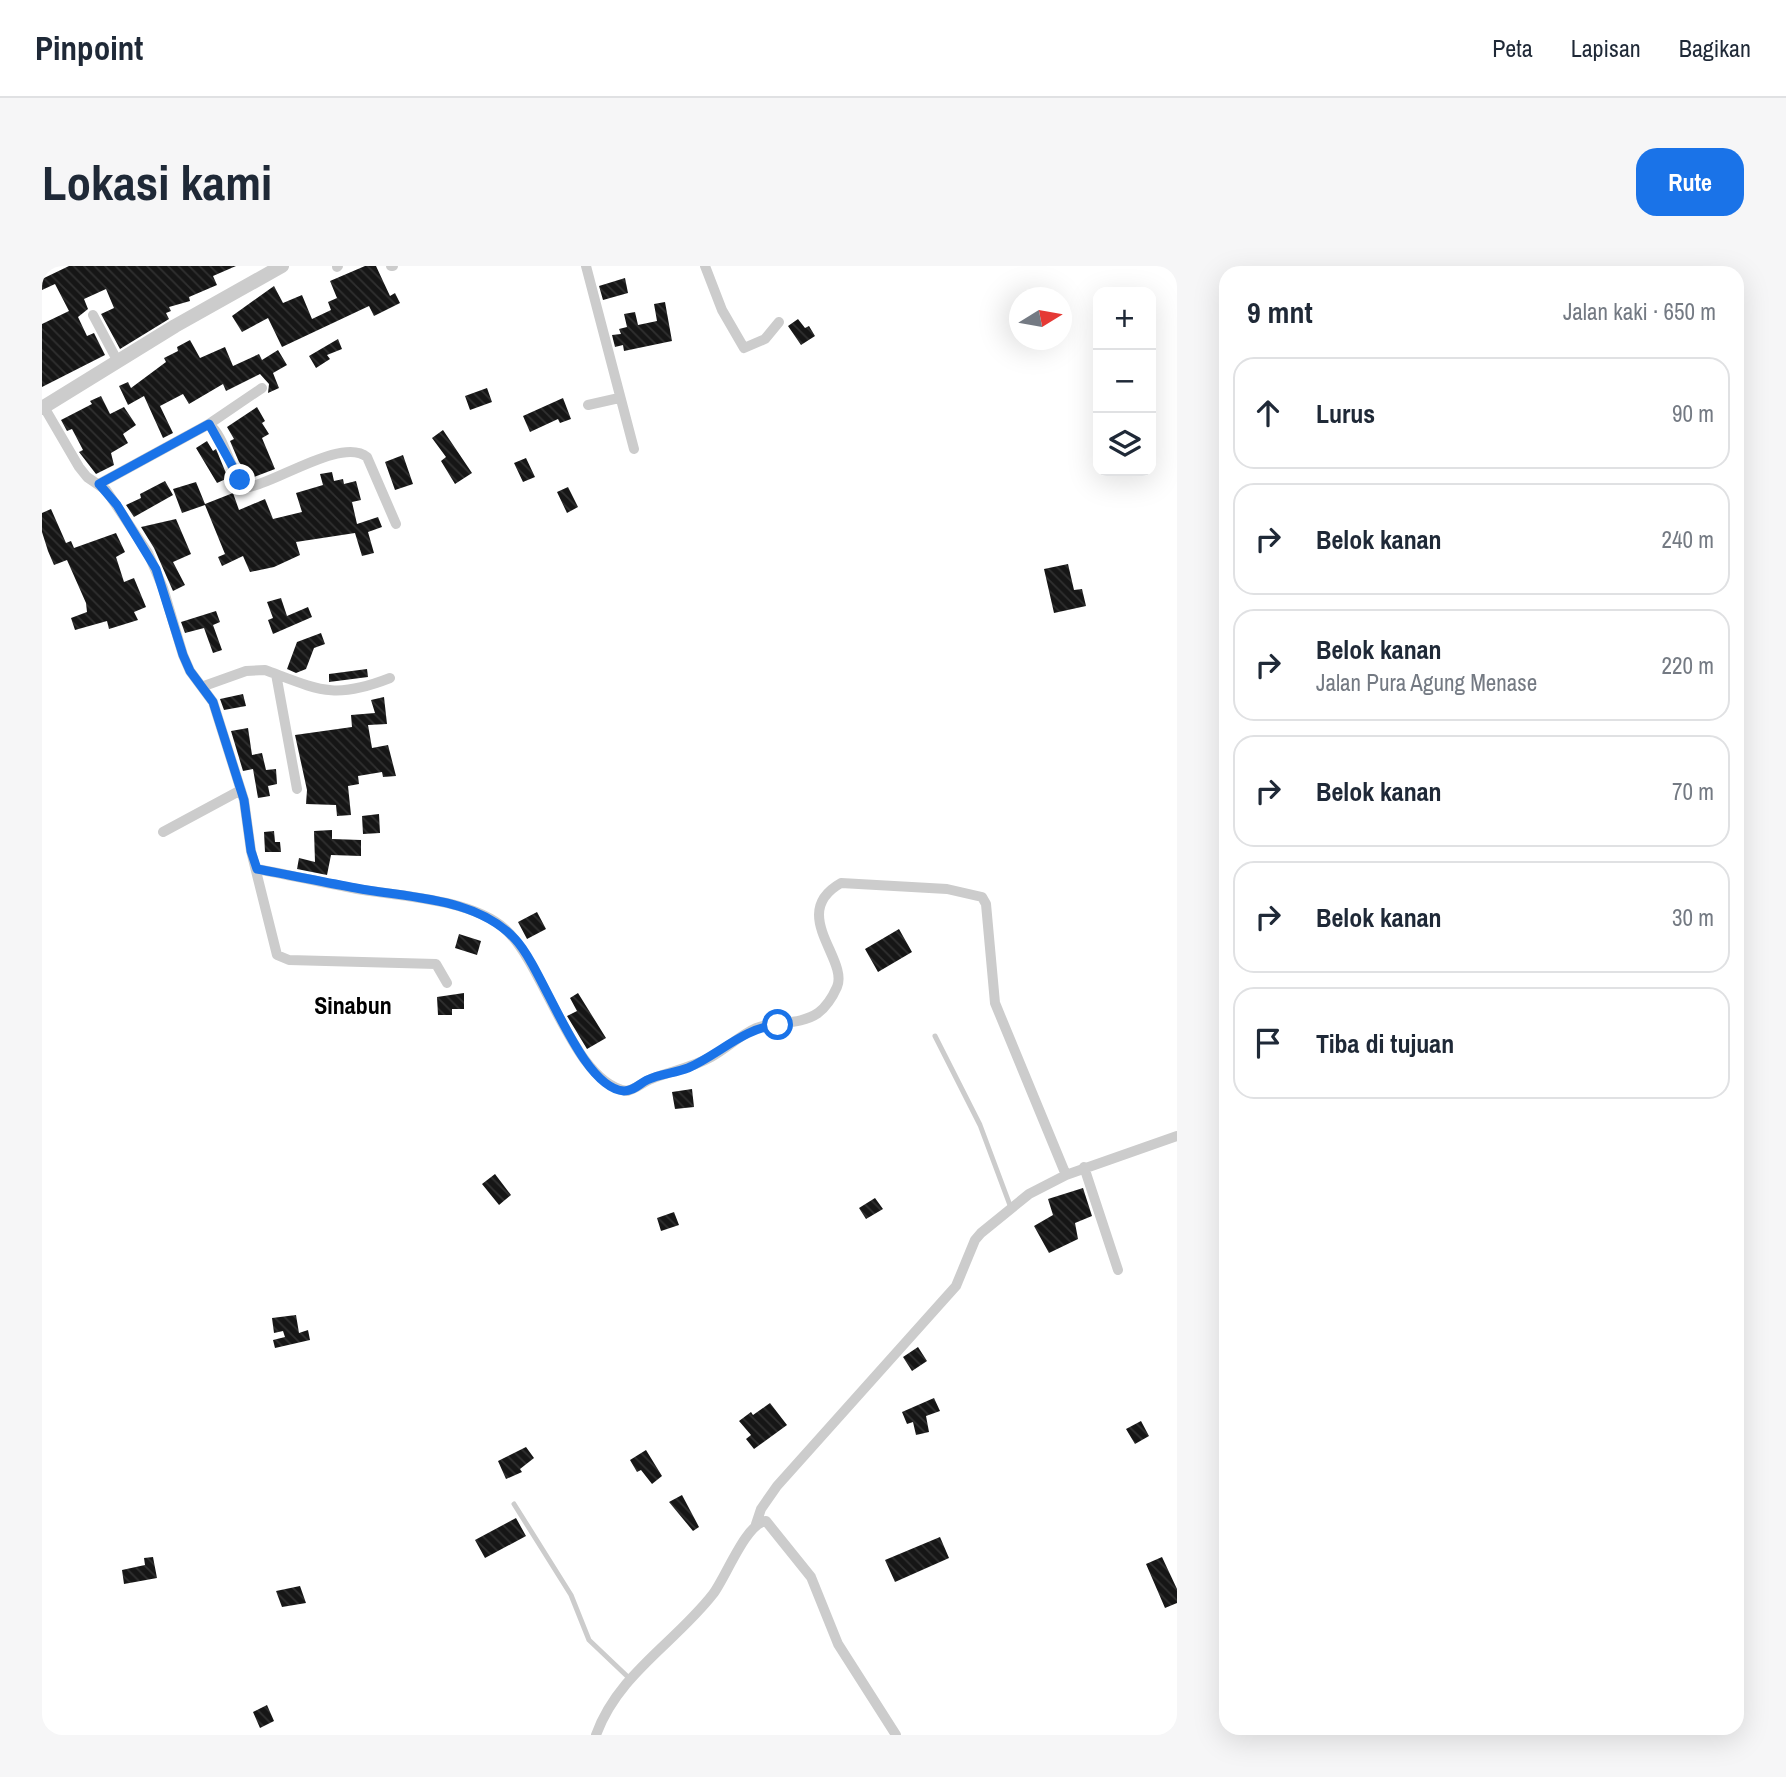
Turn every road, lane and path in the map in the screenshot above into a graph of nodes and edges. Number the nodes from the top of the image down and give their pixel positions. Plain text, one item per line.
1 (586, 266) edge
2 (705, 266) edge
3 (272, 268) edge
4 (93, 315) dead end
5 (779, 322) dead end
6 (117, 360) junction
7 (262, 388) dead end
8 (619, 398) junction
9 (588, 405) dead end
10 (43, 408) edge
11 (209, 424) junction
12 (634, 449) dead end
13 (99, 484) junction
14 (396, 524) dead end
15 (275, 674) junction
16 (390, 678) dead end
17 (204, 686) junction
18 (297, 789) dead end
19 (241, 790) junction
20 (163, 832) dead end
21 (257, 869) junction
22 (447, 983) dead end
23 (936, 1036) dead end
24 (1177, 1136) edge
25 (1084, 1167) junction
26 (1066, 1175) junction
27 (1011, 1208) junction
28 (1118, 1270) dead end
29 (514, 1504) dead end
30 (756, 1524) junction
31 (629, 1678) junction
32 (596, 1735) edge
33 (896, 1735) edge

1 - 8 street
2 - 5 street
3 - 6 street
4 - 6 street
6 - 10 street
7 - 11 street
8 - 9 street
8 - 12 street
10 - 13 street
11 - 13 street
11 - 14 street
13 - 17 street
15 - 16 street
15 - 17 street
15 - 18 street
17 - 19 street
19 - 20 street
19 - 21 street
21 - 22 street
21 - 26 street
23 - 27 lane
24 - 25 street
25 - 26 street
25 - 28 street
26 - 27 street
27 - 30 street
29 - 31 lane
30 - 31 street
30 - 33 street
31 - 32 street

